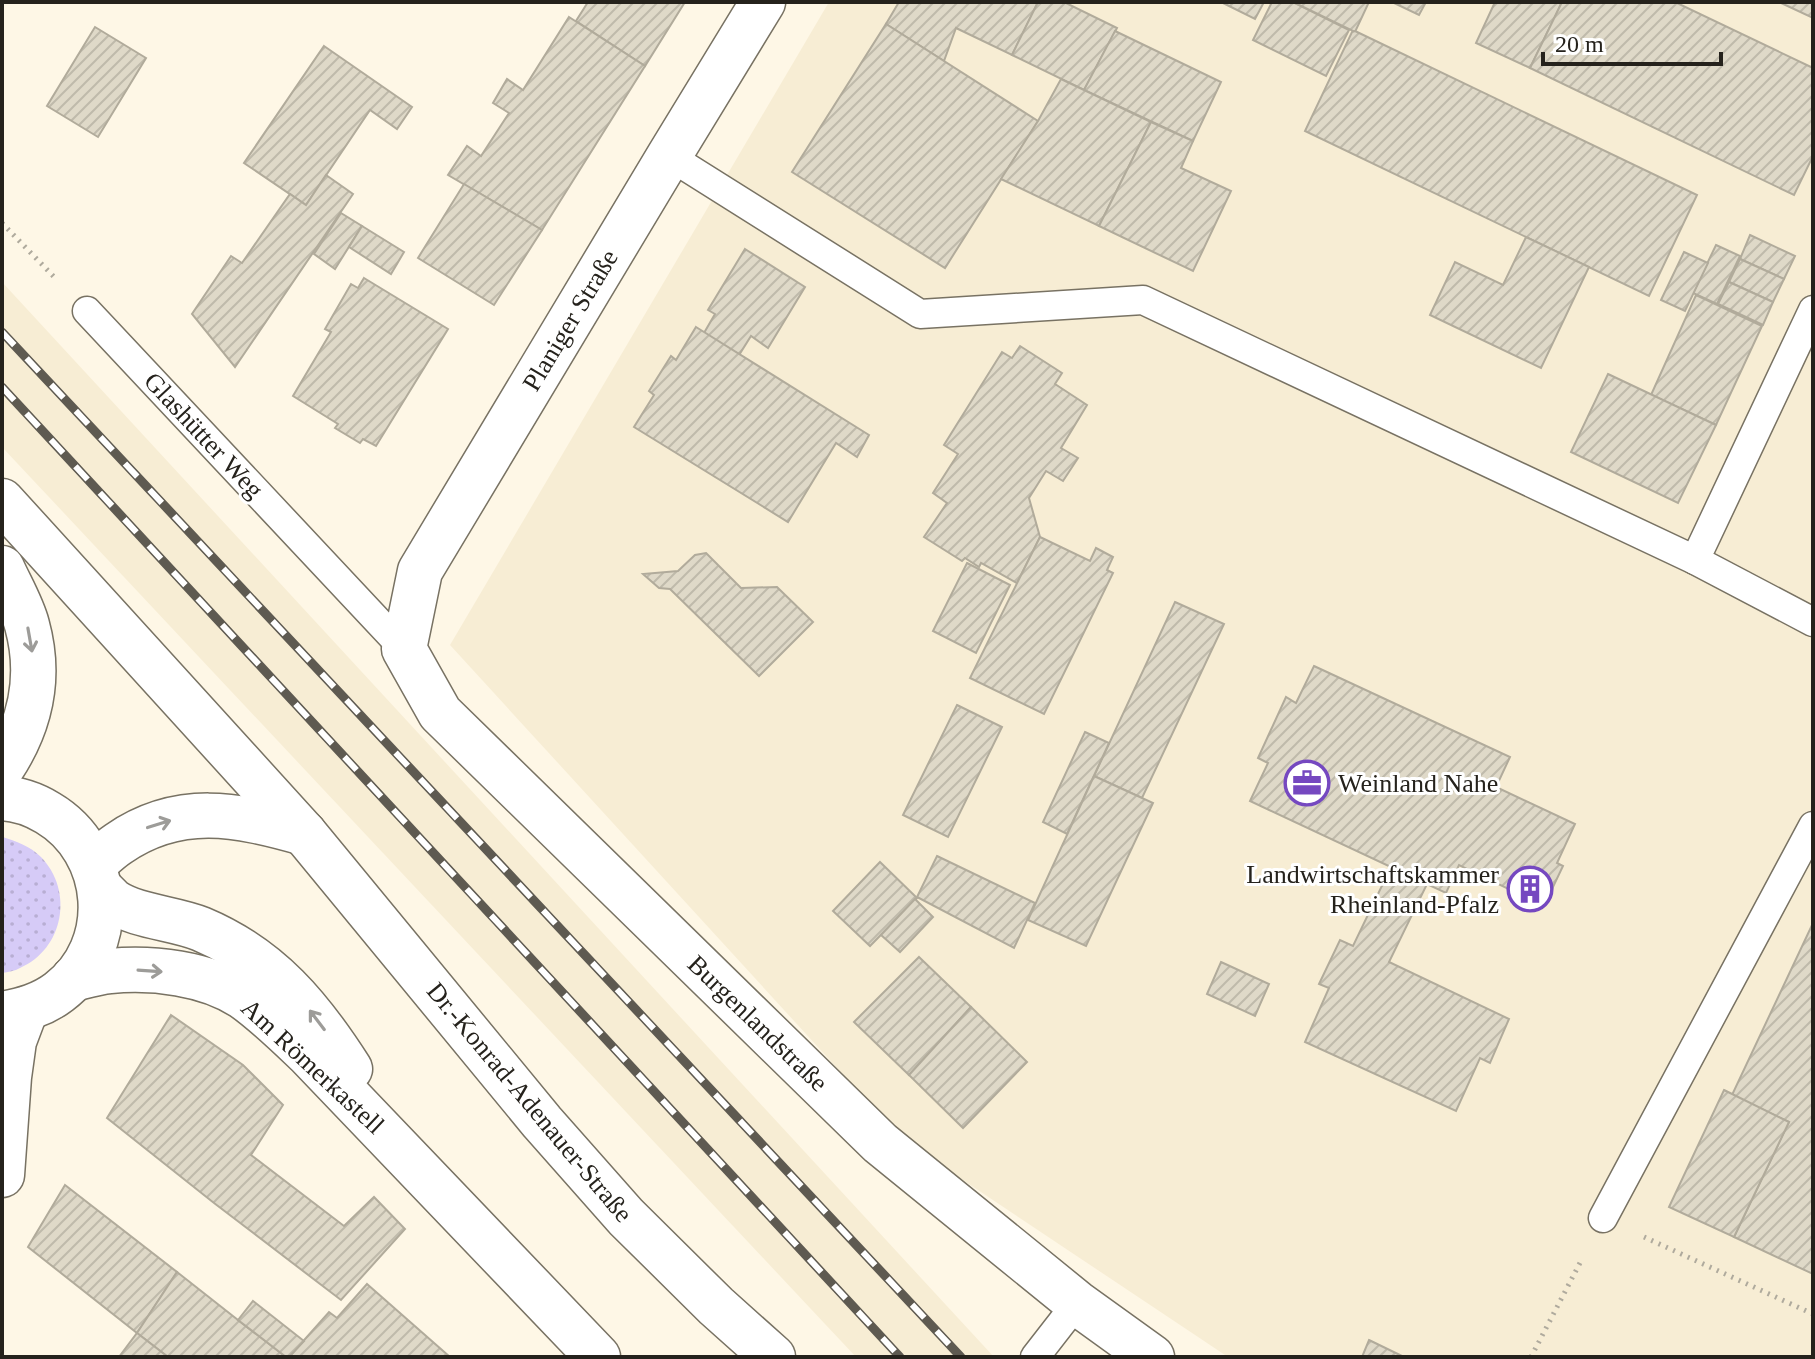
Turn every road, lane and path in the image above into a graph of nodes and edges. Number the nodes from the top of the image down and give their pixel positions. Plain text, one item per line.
1 (763, 2) edge
2 (669, 156) junction
3 (2, 223) edge
4 (1813, 310) edge
5 (87, 311) joint
6 (2, 501) edge
7 (1695, 560) junction
8 (2, 568) edge
9 (1813, 622) edge
10 (404, 649) junction
11 (2, 768) edge
12 (2, 798) edge
13 (1813, 826) edge
14 (304, 833) junction
15 (97, 876) junction
16 (73, 979) junction
17 (14, 1012) edge
18 (406, 1155) junction
19 (2, 1175) edge
20 (1603, 1218) junction
21 (1077, 1303) junction
22 (1813, 1314) edge
23 (598, 1357) edge
24 (773, 1357) edge
25 (1035, 1357) edge
26 (1152, 1357) edge
27 (1531, 1357) edge

1 - 2 street, Planiger Straße
2 - 7 lane
2 - 10 street, Planiger Straße
3 - 5 path
4 - 7 lane
5 - 10 lane, Glashütter Weg
6 - 14 street, Dr.-Konrad-Adenauer-Straße
7 - 9 lane
8 -> 11 street
10 - 21 street, Burgenlandstraße
12 - 15 street, Am Römerkastell
13 - 20 lane
15 -> 14 street
14 - 24 street, Dr.-Konrad-Adenauer-Straße
15 - 16 street, Am Römerkastell
18 -> 15 street, Am Römerkastell
16 - 17 street, Am Römerkastell
16 -> 18 street, Am Römerkastell
17 - 19 street
18 - 23 street, Am Römerkastell
20 - 22 path
20 - 27 path
21 - 25 lane
21 - 26 street, Burgenlandstraße

